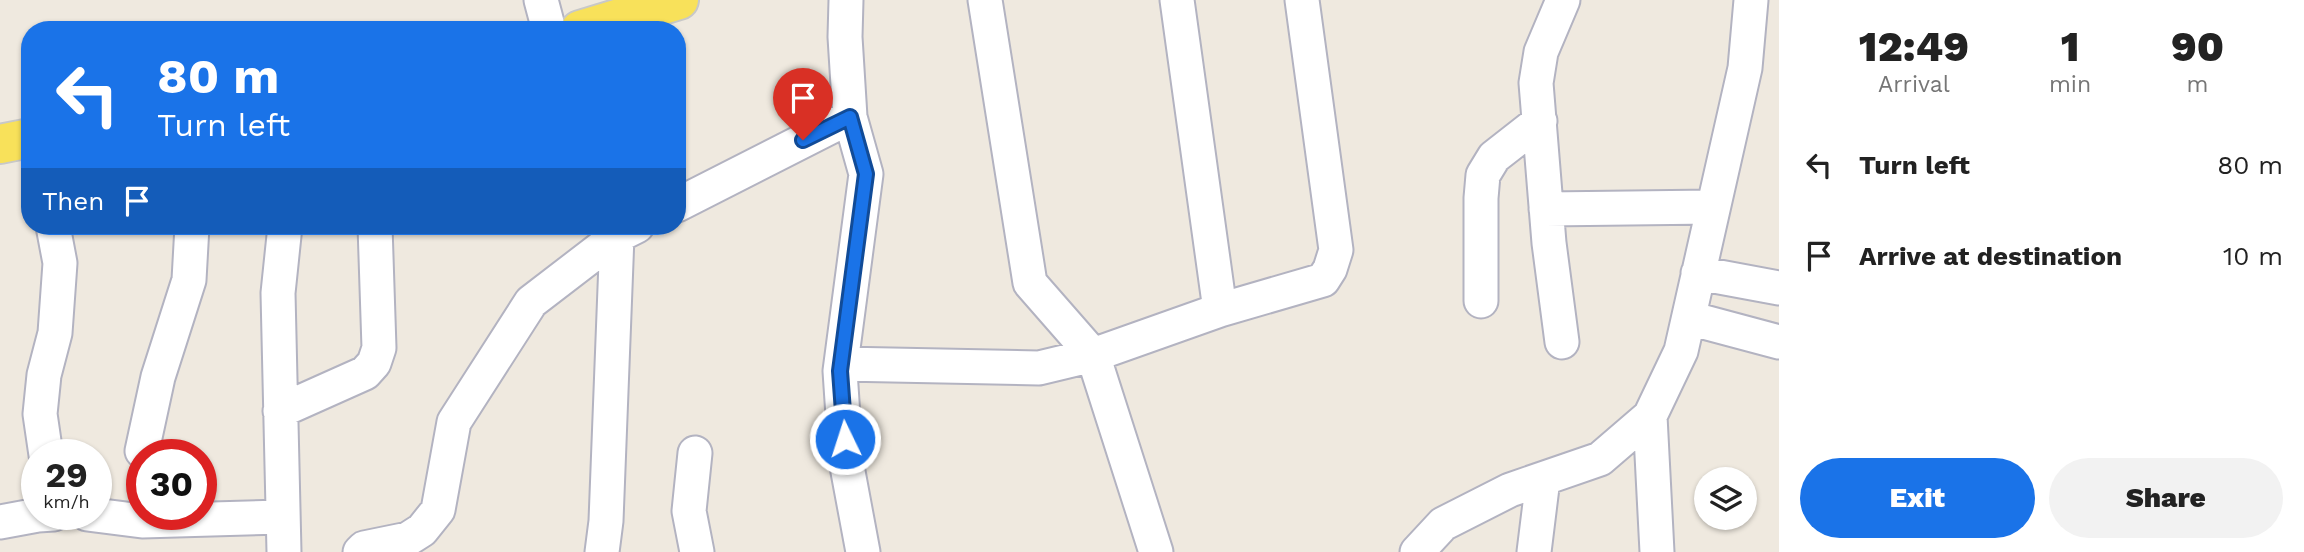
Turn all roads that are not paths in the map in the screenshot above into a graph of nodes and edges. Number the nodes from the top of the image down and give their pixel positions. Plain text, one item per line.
1 (541, 0) edge
2 (679, 0) edge
3 (846, 0) edge
4 (985, 0) edge
5 (1177, 0) edge
6 (1302, 0) edge
7 (1563, 0) edge
8 (1751, 0) edge
9 (547, 21) edge
10 (610, 21) edge
11 (850, 117) junction
12 (1540, 121) junction
13 (21, 140) edge
14 (0, 144) edge
15 (686, 200) edge
16 (1713, 207) junction
17 (1546, 209) junction
18 (55, 235) edge
19 (192, 235) edge
20 (284, 235) edge
21 (374, 235) edge
22 (612, 235) edge
23 (614, 235) edge
24 (1698, 273) junction
25 (1779, 288) edge
26 (1481, 301) dead end
27 (1220, 310) junction
28 (1689, 318) junction
29 (1562, 342) dead end
30 (1779, 342) edge
31 (1093, 355) junction
32 (841, 365) junction
33 (280, 411) junction
34 (1650, 416) junction
35 (44, 439) edge
36 (145, 439) edge
37 (695, 453) dead end
38 (1543, 479) junction
39 (112, 517) edge
40 (283, 517) junction
41 (21, 518) edge
42 (0, 522) edge
43 (284, 552) edge
44 (360, 552) edge
45 (602, 552) edge
46 (697, 552) edge
47 (863, 552) edge
48 (1156, 552) edge
49 (1417, 552) edge
50 (1534, 552) edge
51 (1657, 552) edge

1 - 9 street
2 - 10 main road
3 - 11 street
4 - 31 street
5 - 27 street
6 - 27 street
7 - 12 street
8 - 16 street
11 - 15 street
11 - 32 street
12 - 17 street
12 - 26 street
13 - 14 main road
16 - 17 street
16 - 24 street
17 - 29 street
18 - 35 street
19 - 36 street
20 - 33 street
21 - 33 street
22 - 44 street
23 - 45 street
24 - 25 street
24 - 28 street
27 - 31 street
28 - 30 street
28 - 34 street
31 - 32 street
31 - 48 street
32 - 47 street
33 - 40 street
34 - 38 street
34 - 51 street
37 - 46 street
38 - 49 street
38 - 50 street
39 - 40 street
40 - 43 street
41 - 42 street

